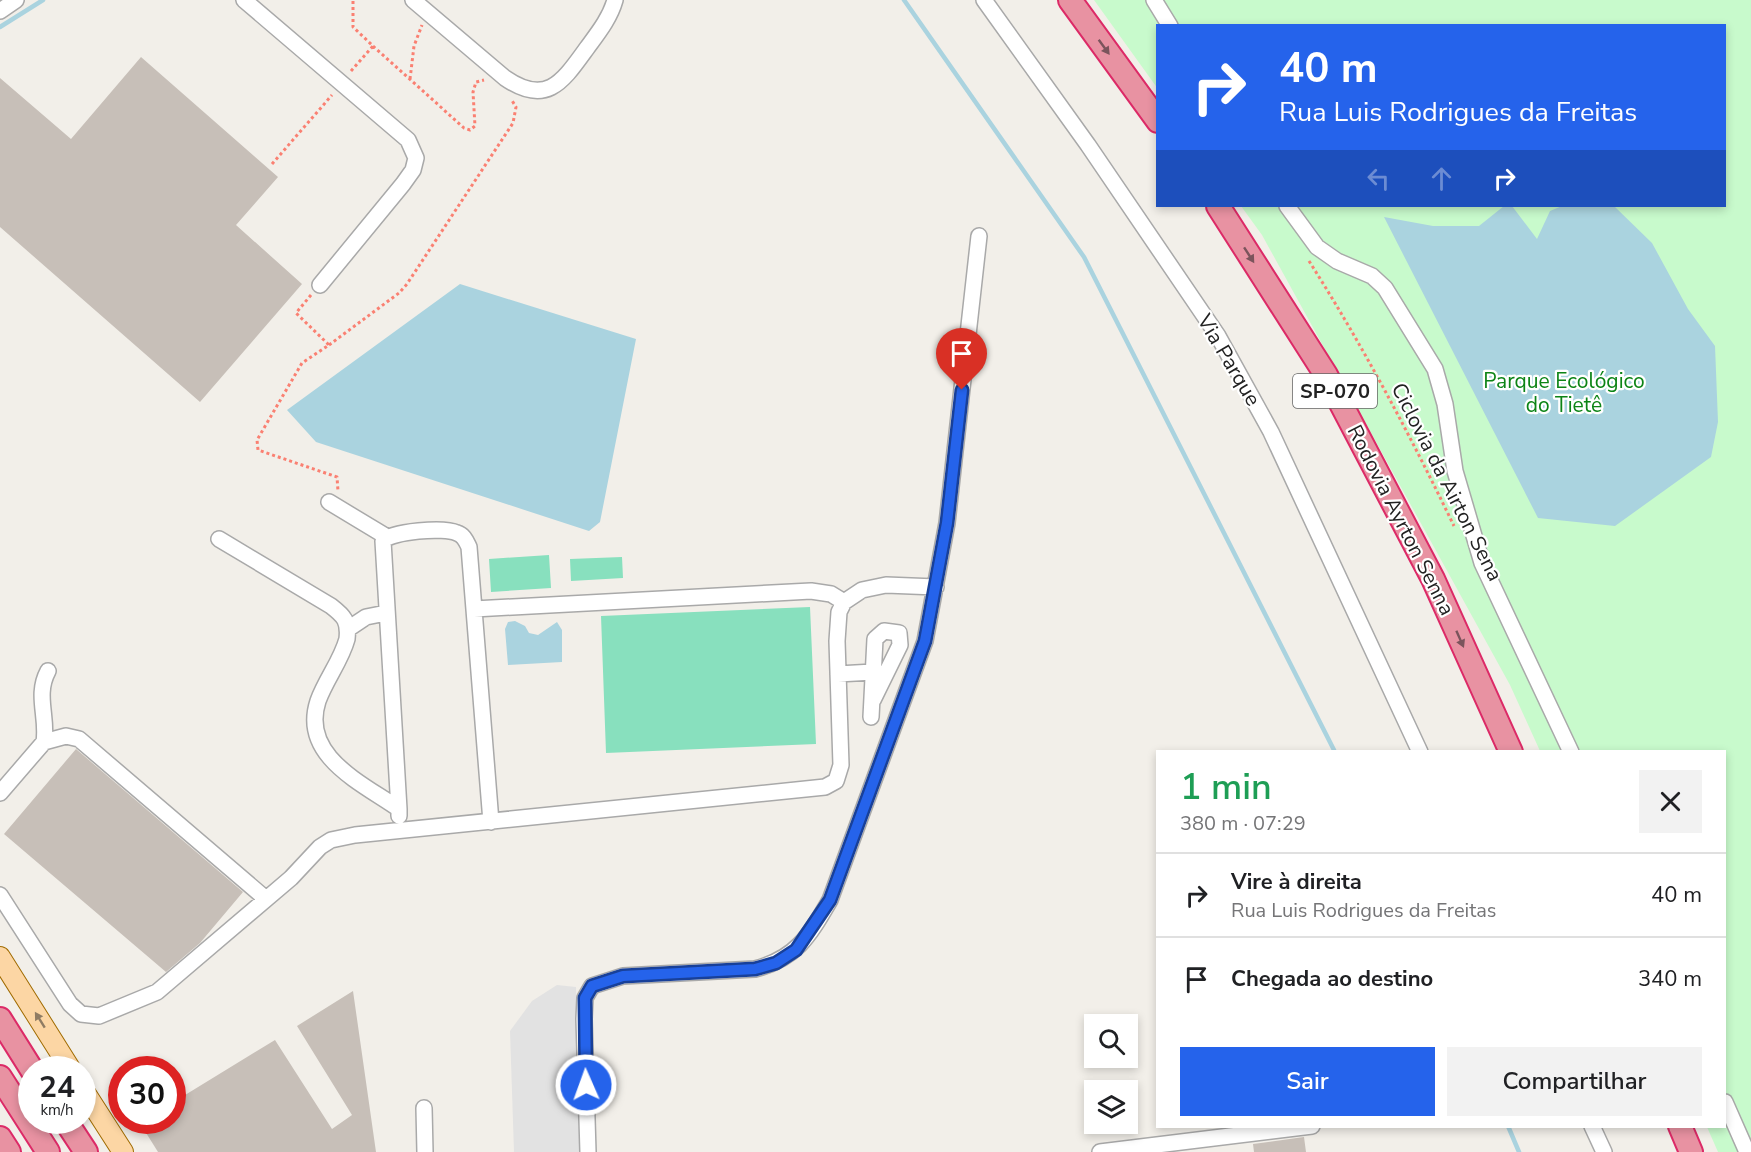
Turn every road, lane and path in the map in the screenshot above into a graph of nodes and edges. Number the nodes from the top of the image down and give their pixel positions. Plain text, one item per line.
1 (16, 0) edge
2 (244, 0) edge
3 (414, 0) edge
4 (615, 0) edge
5 (984, 0) edge
6 (1070, 0) edge
7 (1154, 0) edge
8 (0, 11) edge
9 (427, 12) junction
10 (1169, 24) edge
11 (373, 46) dead end
12 (410, 79) junction
13 (489, 81) dead end
14 (508, 96) dead end
15 (1156, 118) edge
16 (1219, 207) edge
17 (1288, 207) edge
18 (979, 236) dead end
19 (1304, 254) dead end
20 (320, 285) joint
21 (329, 345) junction
22 (332, 503) joint
23 (1457, 533) dead end
24 (387, 537) junction
25 (219, 539) dead end
26 (936, 587) junction
27 (844, 602) junction
28 (474, 609) junction
29 (386, 613) junction
30 (348, 629) junction
31 (48, 671) dead end
32 (873, 672) junction
33 (838, 674) junction
34 (873, 700) junction
35 (871, 717) dead end
36 (44, 742) junction
37 (1419, 750) edge
38 (1510, 750) edge
39 (1570, 750) edge
40 (0, 793) edge
41 (399, 809) junction
42 (490, 822) junction
43 (400, 831) junction
44 (0, 895) edge
45 (266, 899) junction
46 (0, 957) edge
47 (0, 1019) edge
48 (23, 1056) edge
49 (62, 1056) edge
50 (0, 1077) edge
51 (1726, 1103) edge
52 (424, 1108) dead end
53 (96, 1110) edge
54 (1296, 1128) edge
55 (1593, 1128) edge
56 (1681, 1128) edge
57 (75, 1134) edge
58 (0, 1138) edge
59 (9, 1152) edge
60 (48, 1152) edge
61 (86, 1152) edge
62 (123, 1152) edge
63 (425, 1152) edge
64 (588, 1152) edge
65 (1100, 1152) edge
66 (1604, 1152) edge
67 (1691, 1152) edge
68 (1747, 1152) edge

1 - 8 street
2 - 20 street
3 - 9 street
4 - 9 street
5 - 37 street, Via Parque
6 -> 15 highway
7 - 10 street
9 - 12 path
11 - 12 path
12 - 13 path
14 - 21 path
16 -> 38 highway, Rodovia Ayrton Senna / SP-070
17 - 39 street
18 - 26 street
19 - 23 path, Ciclovia da Airton Sena
20 - 21 path
21 - 22 path
22 - 24 street
24 - 28 street
24 - 29 street
25 - 30 street
26 - 27 street
26 - 64 street
27 - 28 street
27 - 33 street
28 - 42 street
29 - 30 street
29 - 41 street
30 - 41 street
31 - 36 street
32 - 33 street
32 - 34 street
32 - 34 street
33 - 42 street
34 - 35 street
36 - 40 street
36 - 45 street
41 - 43 street
42 - 43 street
43 - 45 street
44 - 45 street
49 -> 46 main road
47 - 48 highway
50 - 60 highway
51 - 68 street
52 - 63 street
53 - 62 main road
54 - 65 street
55 - 66 street
56 - 67 highway
57 - 61 highway
58 - 59 highway

